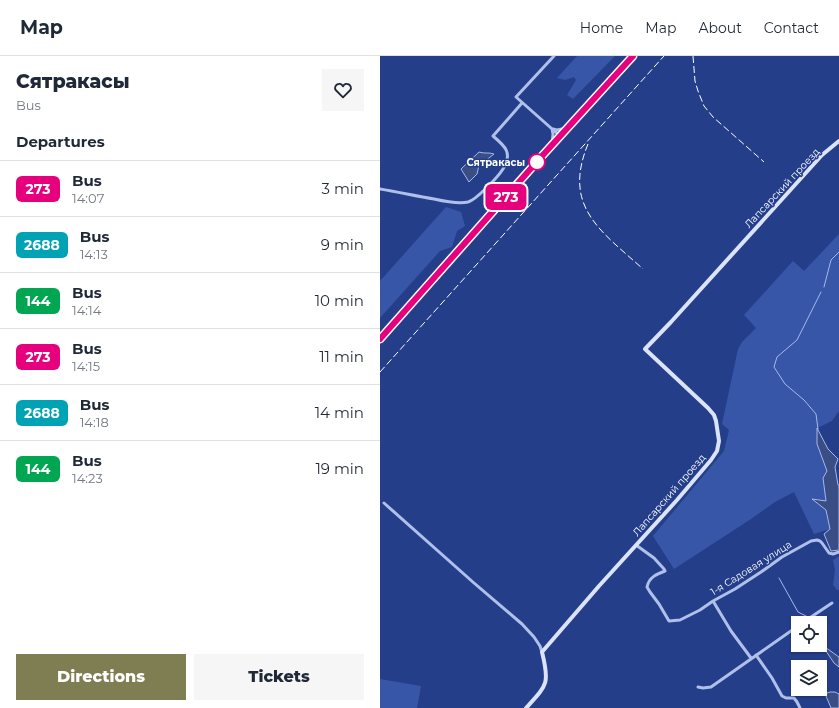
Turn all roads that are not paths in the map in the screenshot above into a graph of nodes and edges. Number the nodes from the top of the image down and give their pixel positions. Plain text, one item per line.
1 (554, 56) edge
2 (634, 56) edge
3 (522, 103) junction
4 (568, 128) junction
5 (552, 129) junction
6 (560, 136) junction
7 (839, 141) edge
8 (552, 145) junction
9 (380, 189) edge
10 (380, 339) edge
11 (384, 503) dead end
12 (636, 545) junction
13 (839, 552) edge
14 (713, 601) junction
15 (832, 603) dead end
16 (812, 616) edge
17 (791, 631) edge
18 (542, 652) junction
19 (756, 655) junction
20 (751, 658) junction
21 (698, 687) dead end
22 (526, 708) edge
23 (800, 708) edge

1 - 3 street
2 - 4 highway
3 - 5 street
3 - 9 street
4 - 5 street
4 - 6 highway
5 - 6 street
5 - 8 street
6 - 8 highway
7 - 12 street, Лапсарский проезд
8 - 10 highway
11 - 18 street
12 - 14 street, 1-я Садовая улица
12 - 18 street, Лапсарский проезд
13 - 14 street, 1-я Садовая улица
14 - 20 street
15 - 16 street
17 - 19 street
18 - 22 street
19 - 20 street
19 - 23 street
20 - 21 street

